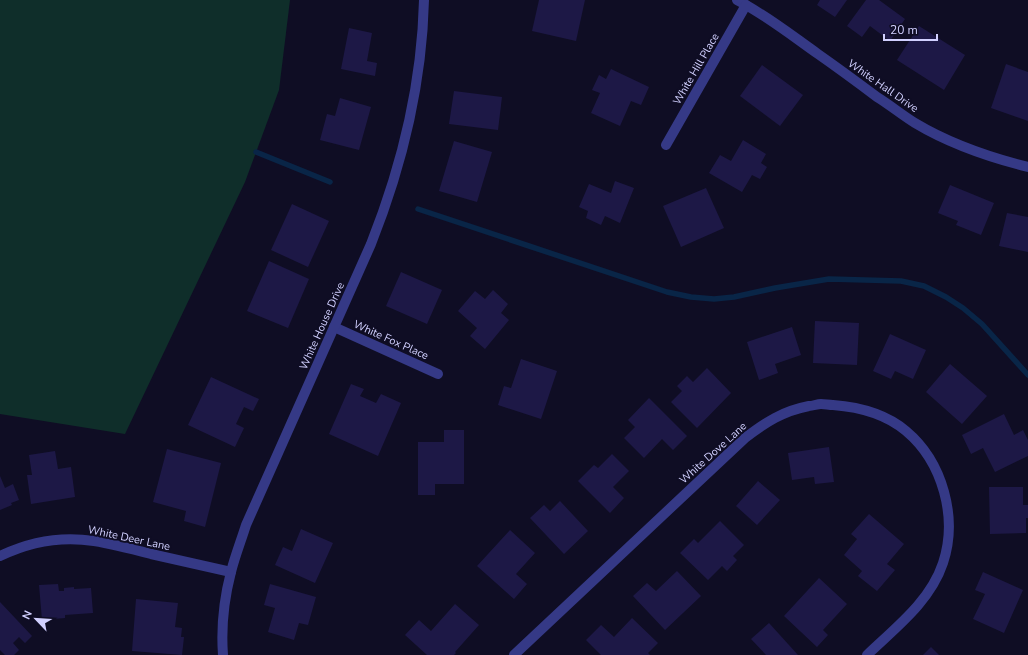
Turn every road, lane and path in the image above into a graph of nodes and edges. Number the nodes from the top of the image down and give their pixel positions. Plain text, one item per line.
1 (424, 0) edge
2 (737, 0) edge
3 (746, 5) junction
4 (666, 145) dead end
5 (1028, 167) edge
6 (334, 327) junction
7 (438, 374) dead end
8 (0, 556) edge
9 (231, 572) junction
10 (223, 655) edge
11 (514, 655) edge
12 (867, 655) edge

1 - 6 street, White House Drive
2 - 3 street, White Hall Drive
3 - 4 street, White Hill Place
3 - 5 street, White Hall Drive
6 - 7 street, White Fox Place
6 - 9 street, White House Drive
8 - 9 street, White Deer Lane
9 - 10 street, White House Drive
11 - 12 street, White Dove Lane

